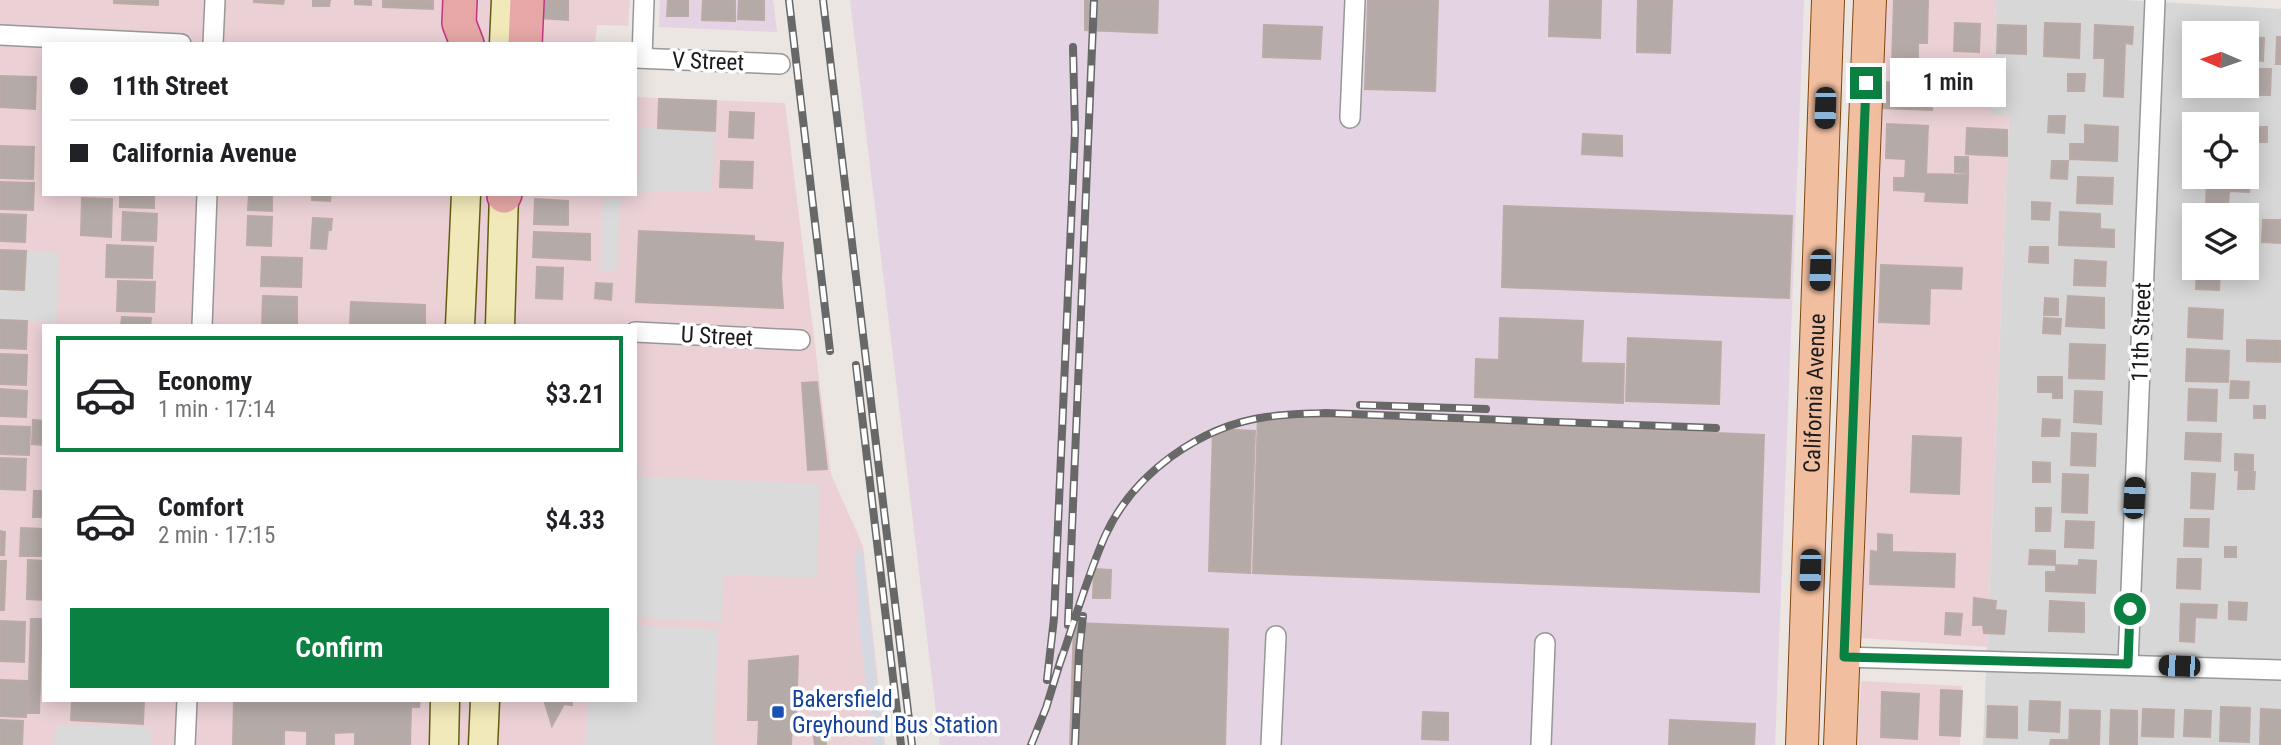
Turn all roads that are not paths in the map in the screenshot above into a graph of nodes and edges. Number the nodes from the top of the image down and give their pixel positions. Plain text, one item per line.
1 (215, 0) edge
2 (460, 0) edge
3 (476, 0) edge
4 (506, 0) edge
5 (527, 0) edge
6 (644, 0) edge
7 (1355, 0) edge
8 (1828, 0) edge
9 (1870, 0) edge
10 (2155, 0) edge
11 (0, 35) edge
12 (141, 42) edge
13 (213, 42) edge
14 (466, 42) edge
15 (473, 42) edge
16 (504, 42) edge
17 (525, 42) edge
18 (638, 58) edge
19 (780, 64) dead end
20 (1350, 118) dead end
21 (207, 196) edge
22 (466, 196) edge
23 (504, 196) edge
24 (202, 324) edge
25 (460, 324) edge
26 (500, 324) edge
27 (1818, 324) junction
28 (637, 332) edge
29 (800, 340) dead end
30 (1852, 442) junction
31 (1810, 570) junction
32 (1276, 636) dead end
33 (1545, 643) dead end
34 (1844, 657) junction
35 (2128, 664) junction
36 (2281, 670) edge
37 (187, 702) edge
38 (446, 702) edge
39 (485, 702) edge
40 (185, 745) edge
41 (444, 745) edge
42 (483, 745) edge
43 (1271, 745) edge
44 (1541, 745) edge
45 (1802, 745) edge
46 (1840, 745) edge

1 - 13 street
2 - 14 highway
3 - 15 main road
4 - 16 main road
5 - 17 highway
6 - 18 street
7 - 20 street
8 - 27 main road, California Avenue
9 - 30 main road, California Avenue
10 - 35 street, 11th Street
11 - 12 street
18 - 19 street, V Street
21 - 24 street
22 - 25 main road
23 - 26 main road
27 - 30 main road
27 - 31 main road, California Avenue
28 - 29 street, U Street
30 - 34 main road, California Avenue
31 - 34 main road
31 - 45 main road, California Avenue
32 - 43 street
33 - 44 street
34 - 35 street
34 - 46 main road, California Avenue
35 - 36 street
37 - 40 street
38 - 41 main road
39 - 42 main road

